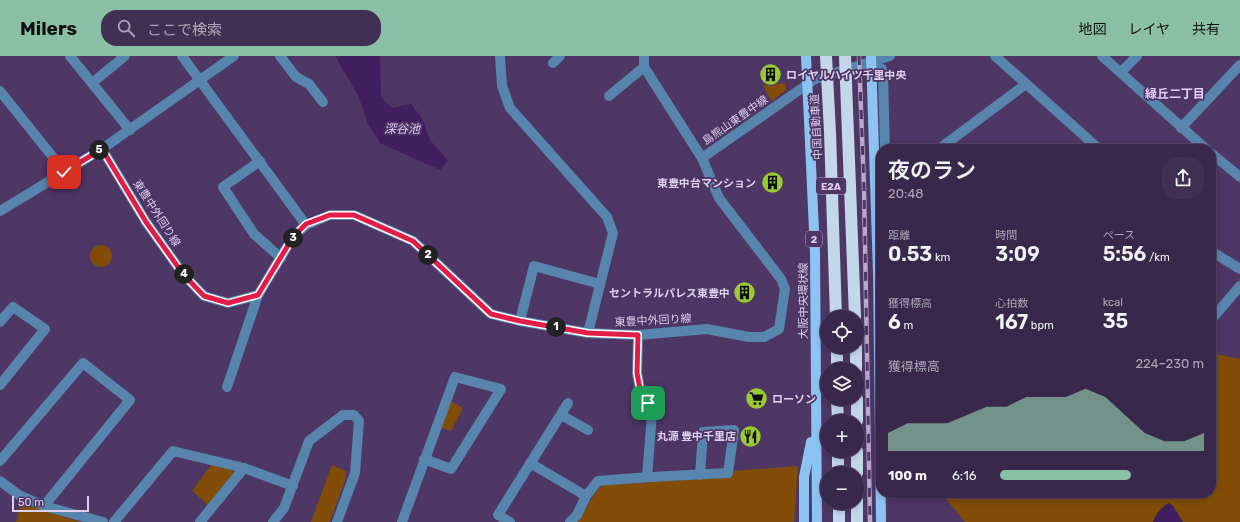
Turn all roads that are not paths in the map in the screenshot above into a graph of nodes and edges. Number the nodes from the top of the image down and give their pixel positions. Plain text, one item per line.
1 (70, 56) edge
2 (125, 56) edge
3 (182, 56) edge
4 (234, 56) edge
5 (280, 56) edge
6 (500, 56) edge
7 (644, 56) edge
8 (806, 56) edge
9 (826, 56) edge
10 (845, 56) edge
11 (890, 56) edge
12 (995, 56) edge
13 (1102, 56) edge
14 (1137, 56) edge
15 (871, 59) edge
16 (644, 66) junction
17 (1240, 66) edge
18 (1121, 72) junction
19 (200, 81) junction
20 (811, 82) junction
21 (92, 83) junction
22 (1026, 84) junction
23 (0, 91) edge
24 (609, 96) dead end
25 (323, 102) dead end
26 (1181, 128) junction
27 (130, 130) junction
28 (885, 144) edge
29 (946, 144) edge
30 (1093, 144) edge
31 (1200, 144) edge
32 (102, 149) junction
33 (1216, 157) edge
34 (702, 158) junction
35 (260, 161) junction
36 (64, 172) junction
37 (1240, 177) edge
38 (0, 210) edge
39 (876, 213) edge
40 (306, 224) junction
41 (1216, 254) edge
42 (281, 258) junction
43 (1240, 269) edge
44 (600, 284) junction
45 (1240, 286) edge
46 (258, 295) junction
47 (836, 310) edge
48 (855, 310) edge
49 (1216, 314) edge
50 (520, 321) junction
51 (0, 322) edge
52 (588, 333) junction
53 (638, 335) junction
54 (0, 385) edge
55 (227, 387) dead end
56 (568, 403) dead end
57 (561, 415) junction
58 (815, 423) junction
59 (588, 430) dead end
60 (424, 460) junction
61 (0, 461) edge
62 (530, 463) junction
63 (244, 468) junction
64 (700, 475) junction
65 (647, 477) junction
66 (0, 482) edge
67 (292, 486) junction
68 (586, 496) junction
69 (881, 498) edge
70 (44, 506) junction
71 (839, 510) edge
72 (857, 510) edge
73 (103, 522) edge
74 (114, 522) edge
75 (200, 522) edge
76 (272, 522) edge
77 (337, 522) edge
78 (402, 522) edge
79 (510, 522) edge
80 (570, 522) edge
81 (804, 522) edge
82 (817, 522) edge
83 (839, 522) edge
84 (857, 522) edge
85 (881, 522) edge

1 - 21 street
2 - 21 street
3 - 19 street
4 - 19 street
5 - 25 street
6 - 44 street
7 - 16 street
8 - 20 main road, 大阪中央環状線 / 2
9 - 47 highway, 中国自動車道 / E2A
10 - 48 highway, E2A
11 - 15 street, 島熊山東豊中線
12 - 22 street
13 - 18 street
14 - 18 street
15 - 20 street, 島熊山東豊中線
15 - 28 street
15 - 39 main road
16 - 24 street
16 - 34 street, 島熊山東豊中線
17 - 26 street
18 - 26 street
19 - 27 street
19 - 35 street
20 - 34 street, 島熊山東豊中線
20 - 58 main road, 大阪中央環状線 / 2
21 - 27 street
22 - 29 street
22 - 30 street
23 - 36 street
26 - 31 street
27 - 32 street
32 - 36 street
32 - 46 street, 東豊中外回り線
33 - 37 street
34 - 53 street, 東豊中外回り線
35 - 40 street
35 - 42 street
36 - 38 street
40 - 42 street, 東豊中外回り線
40 - 50 street, 東豊中外回り線
41 - 43 street
42 - 46 street, 東豊中外回り線
44 - 50 street
44 - 52 street
45 - 49 street
46 - 55 street
50 - 52 street, 東豊中外回り線
51 - 54 street
52 - 53 street, 東豊中外回り線
53 - 65 street
56 - 57 street
57 - 59 street
57 - 62 street
58 - 81 main road
58 - 82 main road, 大阪中央環状線 / 2
60 - 60 street
60 - 78 street
61 - 70 street
62 - 68 street
62 - 79 street
63 - 67 street
63 - 74 street
63 - 75 street
64 - 64 street
64 - 65 street
65 - 68 street
66 - 70 street
67 - 76 street
67 - 77 street
68 - 80 street
69 - 85 main road
70 - 73 street
71 - 83 highway
72 - 84 highway

